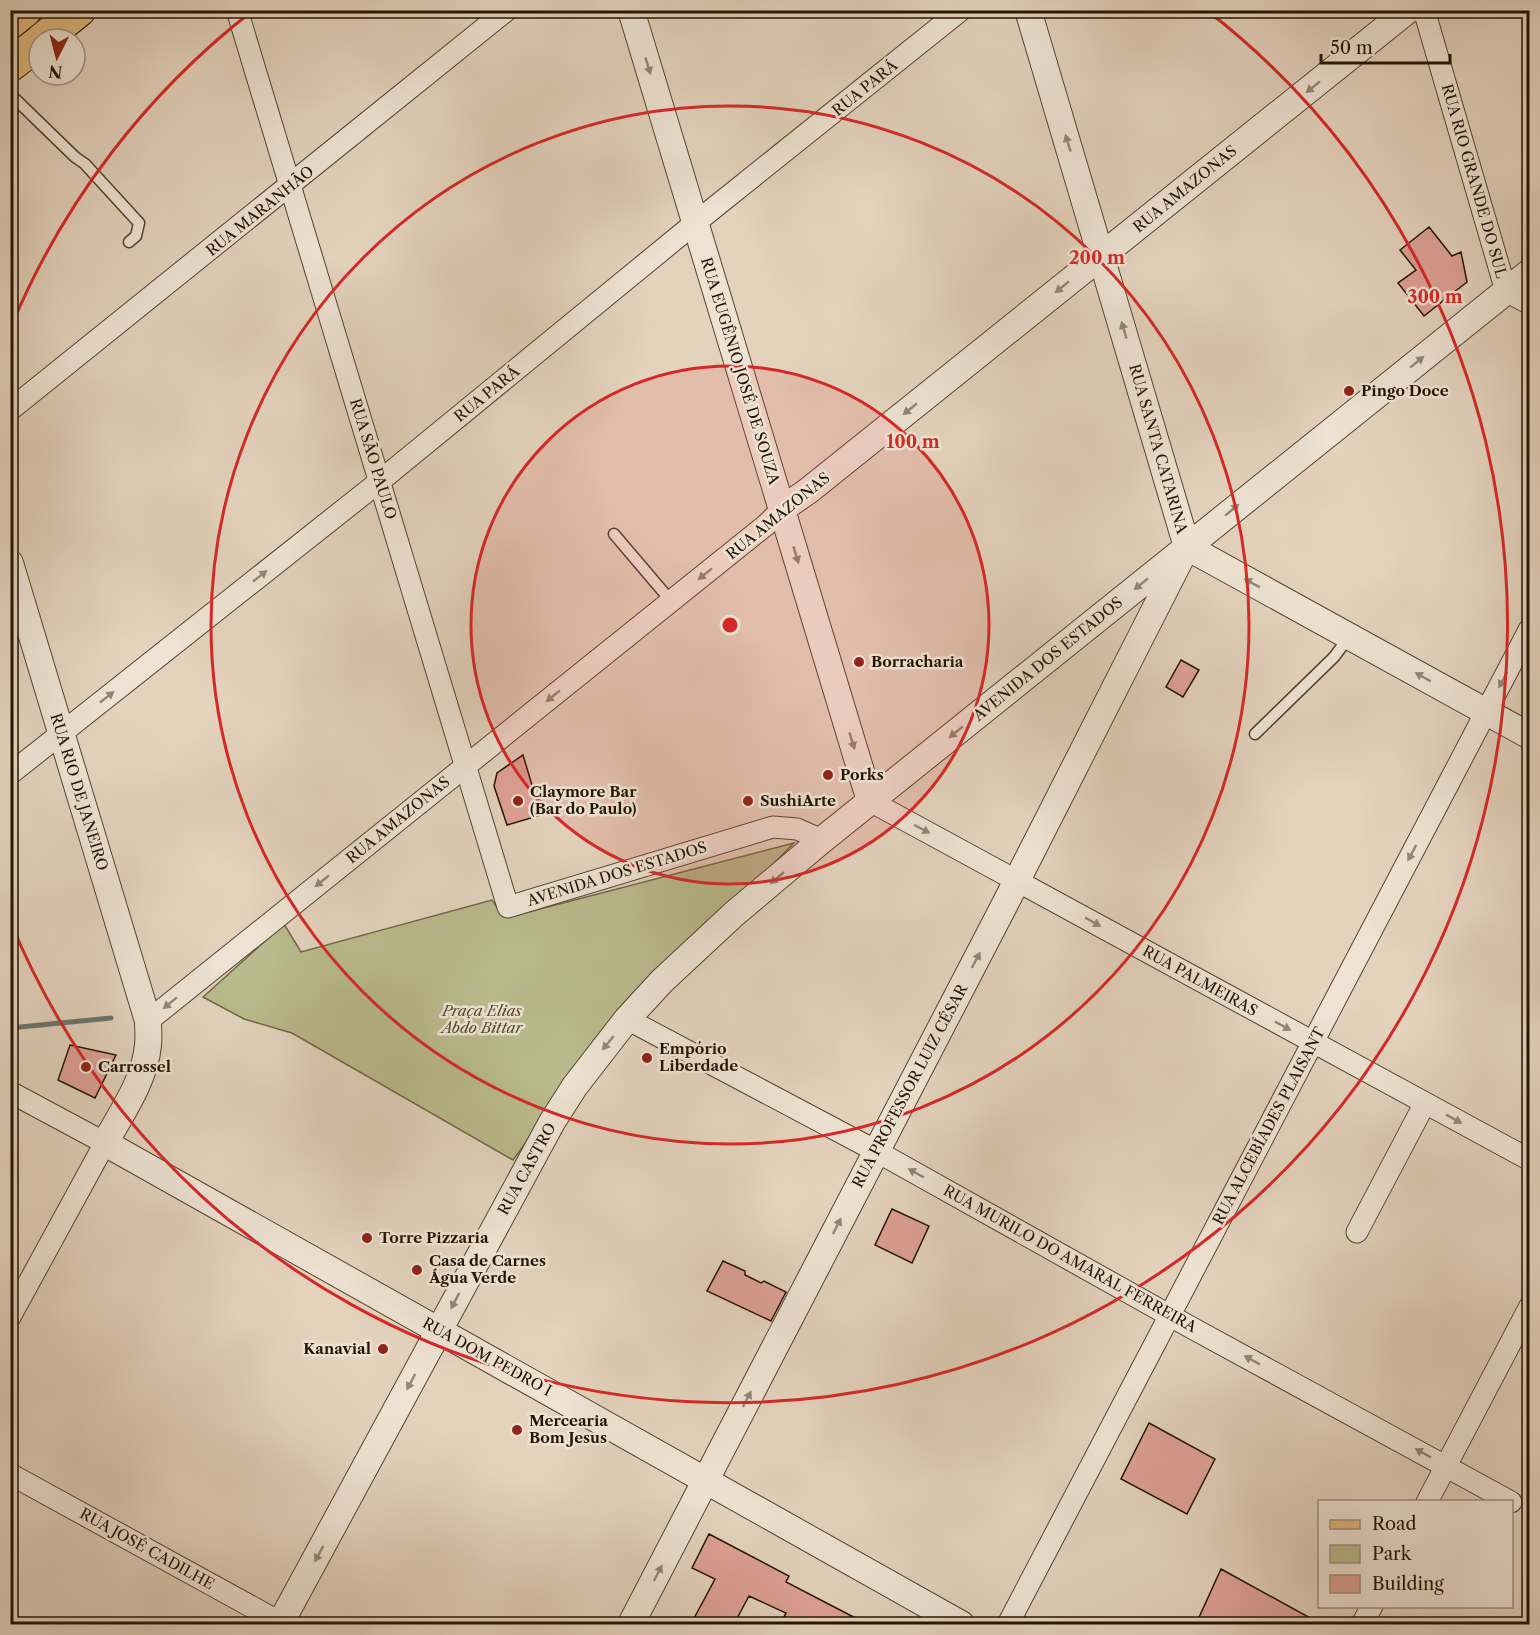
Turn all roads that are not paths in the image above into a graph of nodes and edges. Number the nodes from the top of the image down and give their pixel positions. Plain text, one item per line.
1 (25, 10) edge
2 (79, 10) edge
3 (237, 10) edge
4 (507, 10) edge
5 (631, 10) edge
6 (961, 10) edge
7 (1028, 10) edge
8 (1408, 10) edge
9 (1425, 10) edge
10 (10, 22) edge
11 (58, 27) edge
12 (27, 52) edge
13 (10, 65) edge
14 (10, 94) edge
15 (291, 186) junction
16 (695, 223) junction
17 (129, 242) dead end
18 (1102, 255) junction
19 (1530, 272) edge
20 (1506, 291) junction
21 (1530, 304) edge
22 (10, 410) edge
23 (380, 481) junction
24 (782, 509) junction
25 (615, 534) dead end
26 (1187, 547) junction
27 (10, 563) edge
28 (671, 601) junction
29 (1530, 628) edge
30 (1349, 637) junction
31 (1486, 712) junction
32 (61, 733) junction
33 (1255, 734) dead end
34 (1530, 736) edge
35 (466, 766) junction
36 (10, 774) edge
37 (870, 801) junction
38 (822, 840) junction
39 (1017, 881) junction
40 (508, 907) joint
41 (627, 1019) junction
42 (147, 1021) junction
43 (1313, 1042) junction
44 (10, 1092) edge
45 (1425, 1103) junction
46 (105, 1143) junction
47 (876, 1150) junction
48 (1530, 1160) edge
49 (1357, 1232) dead end
50 (1530, 1306) edge
51 (1170, 1315) junction
52 (10, 1317) edge
53 (439, 1330) junction
54 (1446, 1466) junction
55 (10, 1474) edge
56 (705, 1481) junction
57 (1428, 1500) edge
58 (1507, 1500) edge
59 (1513, 1503) edge
60 (1530, 1511) edge
61 (1371, 1608) edge
62 (281, 1624) edge
63 (631, 1624) edge
64 (961, 1624) edge
65 (1008, 1624) edge
66 (1362, 1624) edge

1 - 10 main road
2 - 11 main road
3 - 15 street, RUA SÃO PAULO
4 - 15 street, RUA MARANHÃO
5 -> 16 street, RUA EUGÊNIO JOSÉ DE SOUZA
6 - 16 street, RUA PARÁ
18 -> 7 street, RUA SANTA CATARINA
8 -> 18 street, RUA AMAZONAS
9 - 20 street, RUA RIO GRANDE DO SUL
12 - 13 main road
14 - 17 lane
15 - 22 street, RUA MARANHÃO
15 - 23 street, RUA SÃO PAULO
16 - 23 street, RUA PARÁ
16 - 24 street, RUA EUGÊNIO JOSÉ DE SOUZA
18 -> 24 street, RUA AMAZONAS
26 -> 18 street, RUA SANTA CATARINA
19 - 20 street, AVENIDA DOS ESTADOS
20 - 21 street, RUA RIO GRANDE DO SUL
26 -> 20 street, AVENIDA DOS ESTADOS
32 -> 23 street, RUA PARÁ
23 - 35 street, RUA SÃO PAULO
24 -> 28 street, RUA AMAZONAS
24 -> 37 street, RUA EUGÊNIO JOSÉ DE SOUZA
25 - 28 lane
30 -> 26 street, RUA SANTA CATARINA
26 -> 37 street, AVENIDA DOS ESTADOS
26 - 39 street, RUA PROFESSOR LUIZ CÉSAR
27 - 32 street, RUA RIO DE JANEIRO
28 -> 35 street, RUA AMAZONAS
29 -> 31 street, RUA ALCEBÍADES PLAISANT
31 -> 30 street, RUA SANTA CATARINA
30 - 33 lane
31 - 34 street, RUA SANTA CATARINA
31 -> 43 street, RUA ALCEBÍADES PLAISANT
32 - 36 street, RUA PARÁ
32 - 42 street, RUA RIO DE JANEIRO
35 - 40 street, RUA SÃO PAULO
35 -> 42 street, RUA AMAZONAS
37 - 38 street, AVENIDA DOS ESTADOS
37 -> 39 street, RUA PALMEIRAS
38 - 40 street, AVENIDA DOS ESTADOS
38 -> 41 street, RUA CASTRO
39 -> 43 street, RUA PALMEIRAS
47 -> 39 street, RUA PROFESSOR LUIZ CÉSAR
41 - 47 street, RUA MURILO DO AMARAL FERREIRA
41 -> 53 street, RUA CASTRO
42 - 46 street, RUA RIO DE JANEIRO
43 - 45 street, RUA PALMEIRAS
43 - 51 street, RUA ALCEBÍADES PLAISANT
44 - 46 street, RUA DOM PEDRO I
45 -> 48 street, RUA PALMEIRAS
45 - 49 street
46 - 52 street
46 - 53 street, RUA DOM PEDRO I
51 -> 47 street, RUA MURILO DO AMARAL FERREIRA
56 -> 47 street, RUA PROFESSOR LUIZ CÉSAR
50 - 54 street
54 -> 51 street, RUA MURILO DO AMARAL FERREIRA
51 - 65 street, RUA ALCEBÍADES PLAISANT
53 - 56 street, RUA DOM PEDRO I
53 -> 62 street, RUA CASTRO
54 - 57 street
54 - 58 street, RUA MURILO DO AMARAL FERREIRA
55 - 62 street, RUA JOSÉ CADILHE
63 -> 56 street, RUA PROFESSOR LUIZ CÉSAR
56 - 64 street, RUA DOM PEDRO I
59 - 60 street, RUA MURILO DO AMARAL FERREIRA
61 - 66 street

